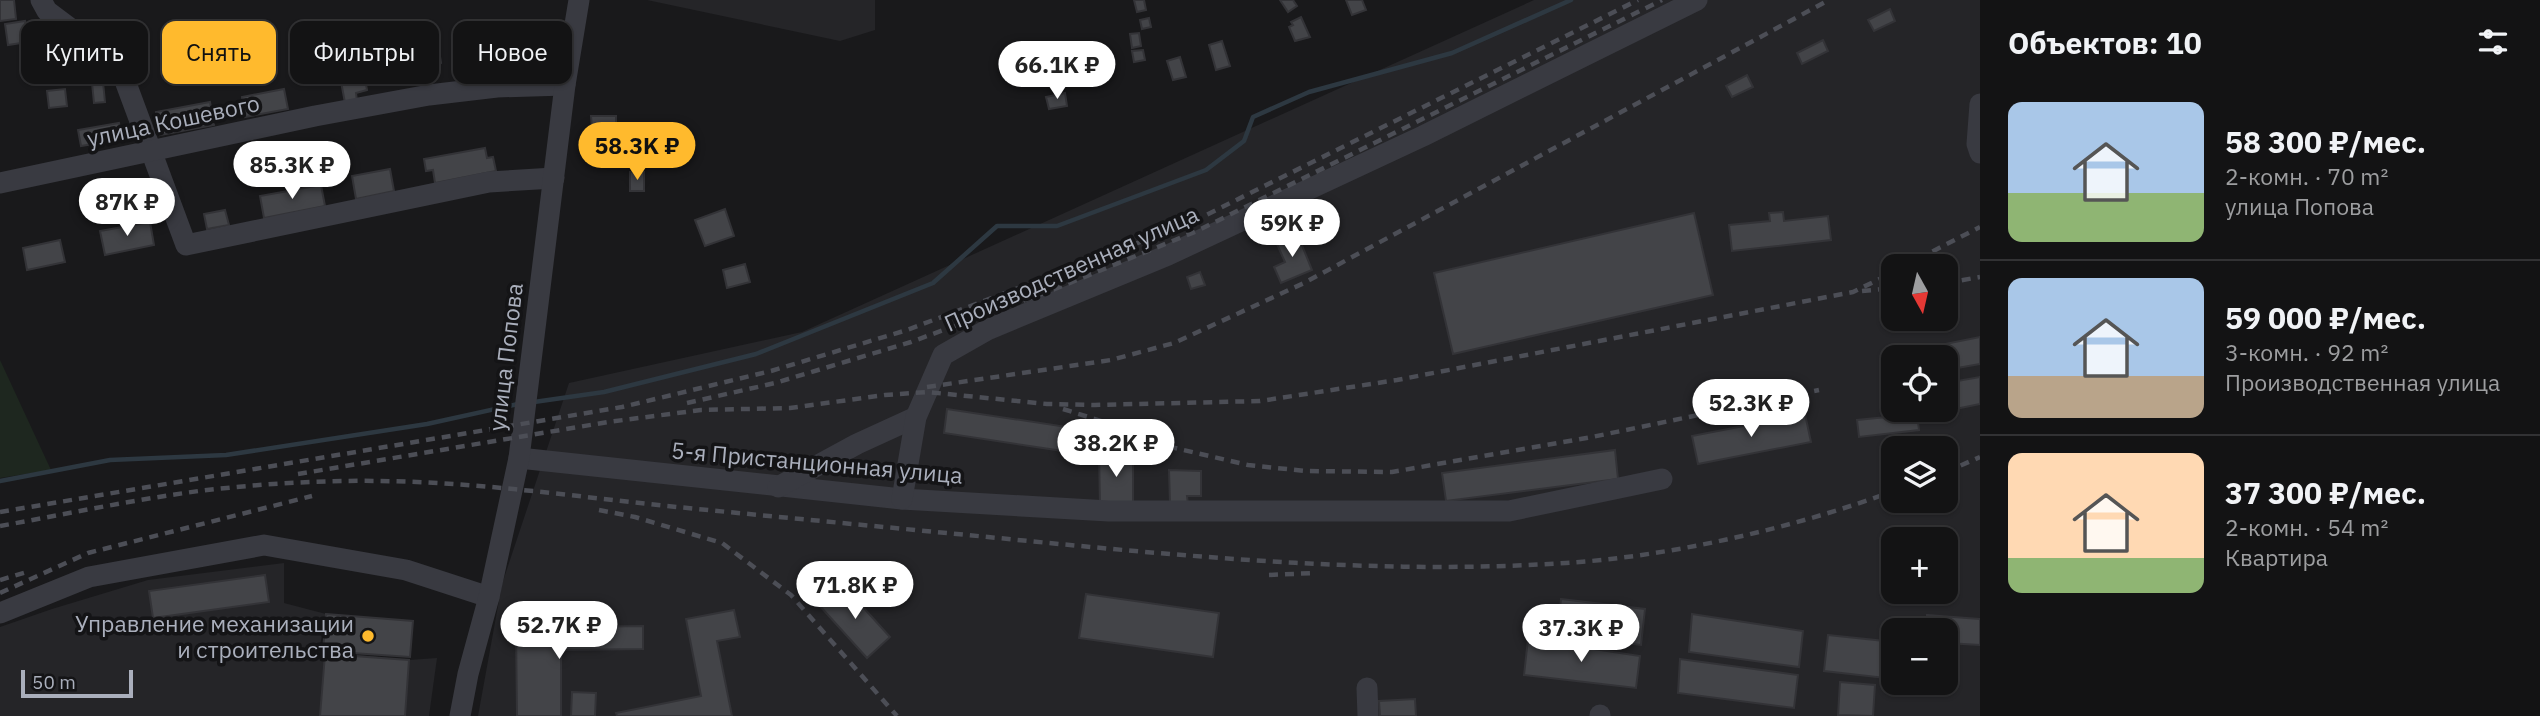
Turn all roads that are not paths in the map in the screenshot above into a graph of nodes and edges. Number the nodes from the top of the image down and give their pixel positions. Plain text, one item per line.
1 (41, 0) edge
2 (579, 0) edge
3 (1697, 0) edge
4 (565, 85) junction
5 (1980, 104) edge
6 (150, 152) junction
7 (1980, 153) edge
8 (554, 178) junction
9 (0, 183) edge
10 (916, 417) junction
11 (519, 458) junction
12 (1662, 479) dead end
13 (778, 487) junction
14 (902, 499) junction
15 (489, 597) junction
16 (0, 614) edge
17 (1367, 688) dead end
18 (460, 716) edge
19 (1368, 716) edge

1 - 6 street
2 - 4 street, улица Попова
3 - 10 street, Производственная улица
4 - 6 street, улица Кошевого
4 - 8 street, улица Попова
5 - 7 street
6 - 8 street
6 - 9 street, улица Кошевого
8 - 11 street, улица Попова
10 - 13 street
10 - 14 street, Производственная улица
11 - 13 street, 5-я Пристанционная улица
11 - 15 street, улица Попова
12 - 14 street, 5-я Пристанционная улица
13 - 14 street, 5-я Пристанционная улица
15 - 16 street
15 - 18 street, улица Попова
17 - 19 street

